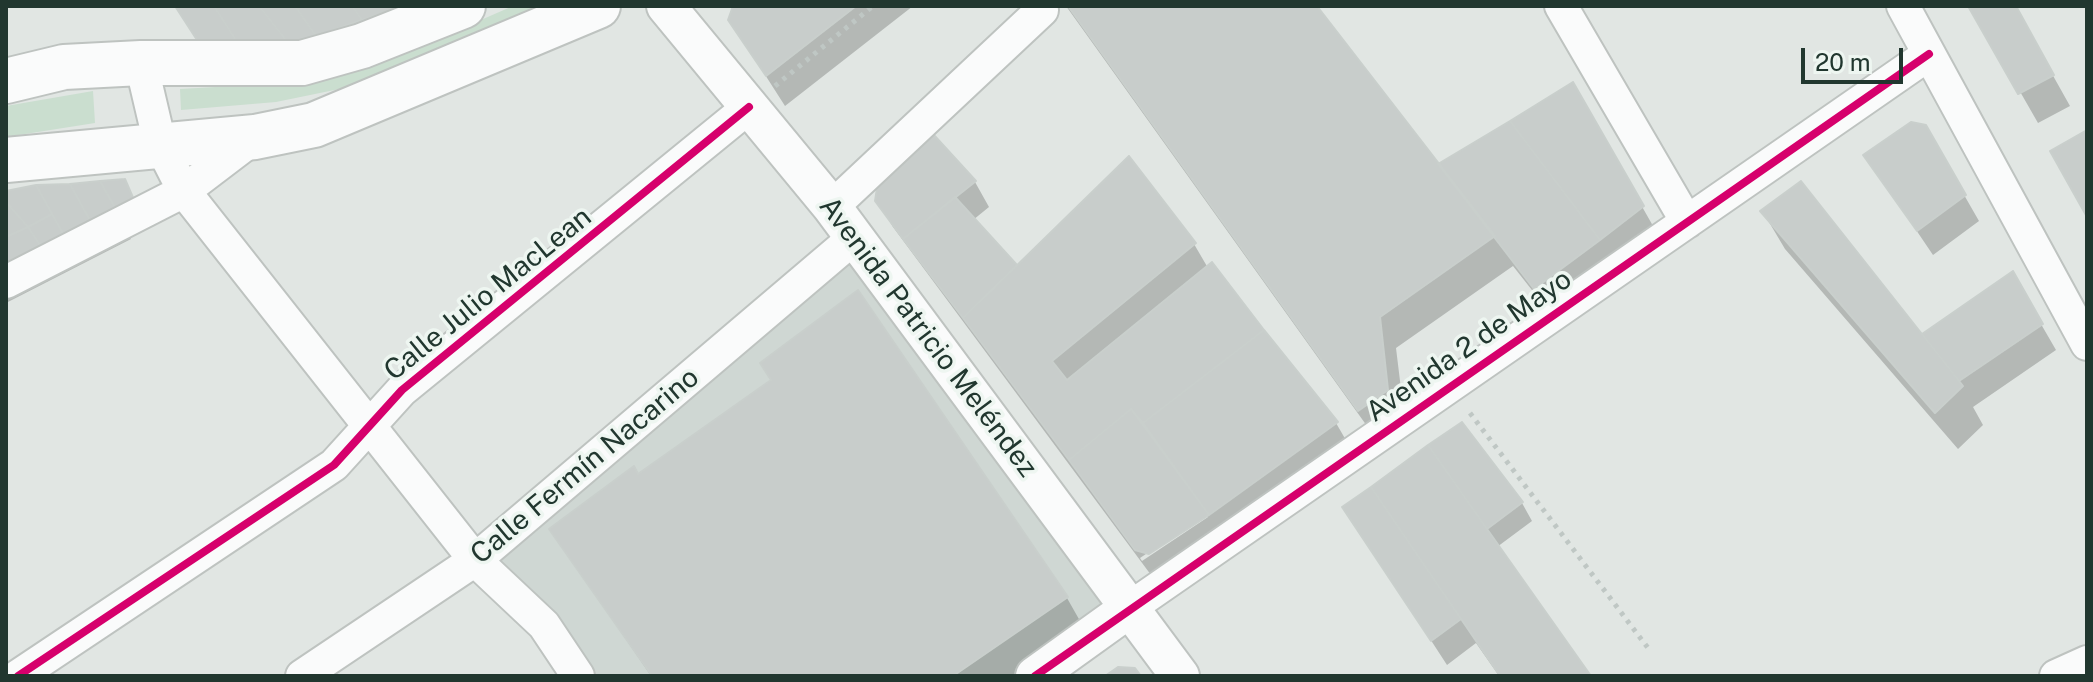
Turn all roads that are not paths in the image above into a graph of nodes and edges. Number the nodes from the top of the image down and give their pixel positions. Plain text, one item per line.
1 (463, 6) edge
2 (598, 6) edge
3 (666, 6) edge
4 (1561, 6) edge
5 (1903, 6) edge
6 (1040, 8) edge
7 (1929, 54) junction
8 (141, 63) junction
9 (6, 81) edge
10 (749, 107) junction
11 (255, 137) junction
12 (160, 144) junction
13 (6, 160) edge
14 (184, 191) junction
15 (832, 207) junction
16 (1687, 222) junction
17 (855, 237) junction
18 (6, 282) edge
19 (2087, 344) edge
20 (372, 424) junction
21 (475, 560) junction
22 (1131, 607) junction
23 (2087, 662) edge
24 (18, 676) edge
25 (302, 676) edge
26 (578, 676) edge
27 (1035, 676) edge
28 (1180, 676) edge
29 (2056, 676) edge

1 - 8 main road
2 - 11 main road
3 - 10 street, Avenida Patricio Meléndez
4 - 16 street
5 - 7 street
6 - 15 street
7 - 16 street, Avenida 2 de Mayo
7 - 19 street
8 - 9 main road
8 - 12 street
10 - 15 street, Avenida Patricio Meléndez
10 - 20 street, Calle Julio MacLean
11 - 12 main road
11 - 14 street
12 - 13 main road
12 - 14 street
14 - 18 street
14 - 20 street
15 - 17 street, Avenida Patricio Meléndez
16 - 22 street, Avenida 2 de Mayo
17 - 21 street, Calle Fermín Nacarino
17 - 22 street, Avenida Patricio Meléndez
20 - 21 street
20 - 24 street, Calle Julio MacLean
21 - 25 street, Calle Fermín Nacarino
21 - 26 street
22 - 27 street, Avenida 2 de Mayo
22 - 28 street, Avenida Patricio Meléndez
23 - 29 street

